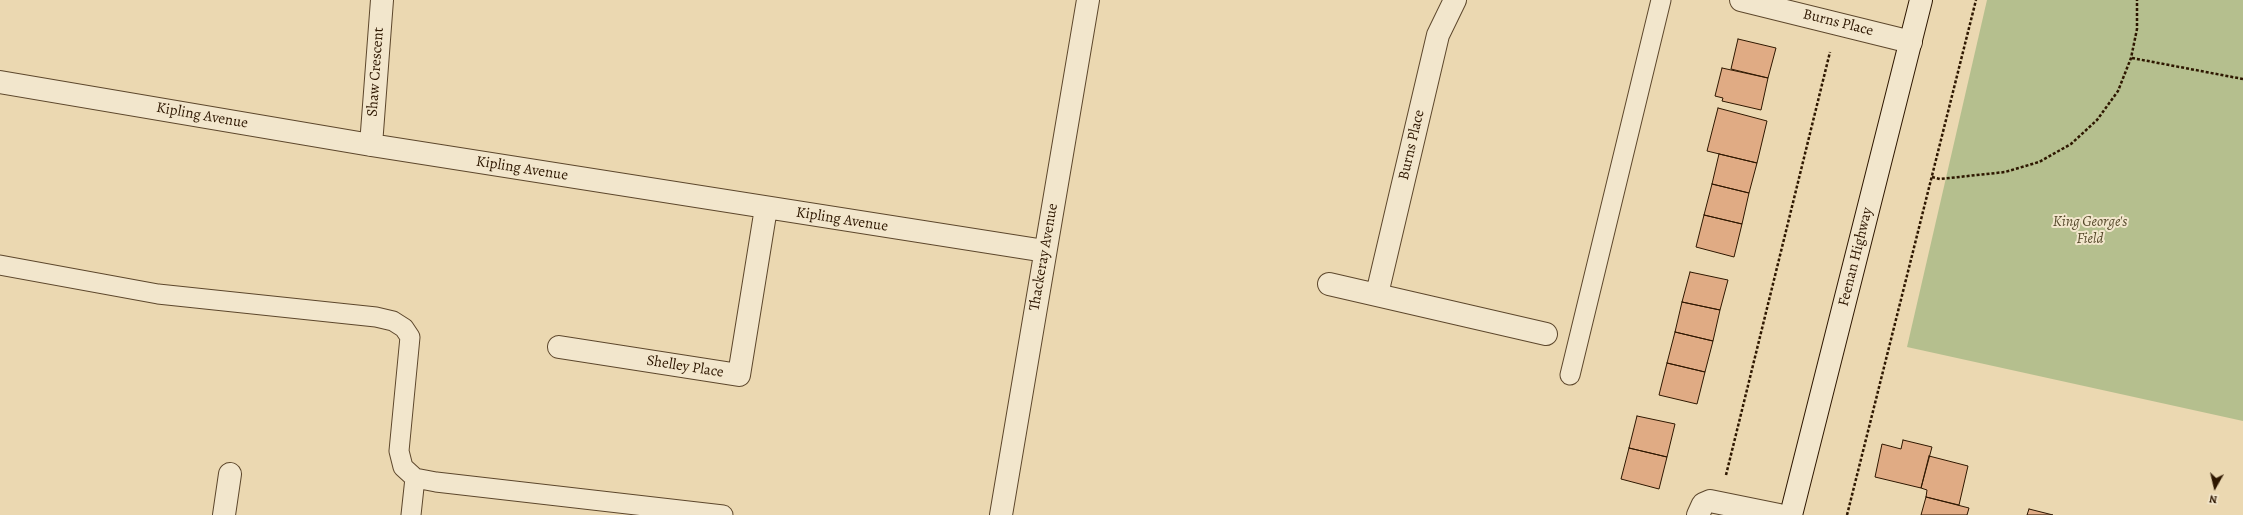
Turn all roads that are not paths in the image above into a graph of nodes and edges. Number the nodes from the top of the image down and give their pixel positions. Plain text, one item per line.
1 (382, 0) edge
2 (1088, 0) edge
3 (1455, 0) edge
4 (1661, 0) edge
5 (1741, 0) edge
6 (1921, 0) edge
7 (1911, 42) junction
8 (0, 82) edge
9 (371, 145) junction
10 (766, 208) junction
11 (1045, 251) junction
12 (0, 265) edge
13 (1329, 284) dead end
14 (1377, 294) junction
15 (1546, 334) dead end
16 (558, 347) dead end
17 (1570, 375) dead end
18 (230, 474) dead end
19 (415, 478) junction
20 (224, 515) edge
21 (411, 515) edge
22 (724, 515) edge
23 (1001, 515) edge
24 (1698, 515) edge
25 (1779, 515) edge
26 (1792, 515) edge

1 - 9 street, Shaw Crescent
2 - 11 street, Thackeray Avenue
3 - 14 street, Burns Place
4 - 17 lane
5 - 7 street, Burns Place
6 - 7 street, Feenan Highway
7 - 26 street, Feenan Highway
8 - 9 street, Kipling Avenue
9 - 10 street, Kipling Avenue
10 - 11 street, Kipling Avenue
10 - 16 street, Shelley Place
11 - 23 street, Thackeray Avenue
12 - 19 lane
13 - 14 street
14 - 15 street
18 - 20 street
19 - 21 lane
19 - 22 lane
24 - 25 street

